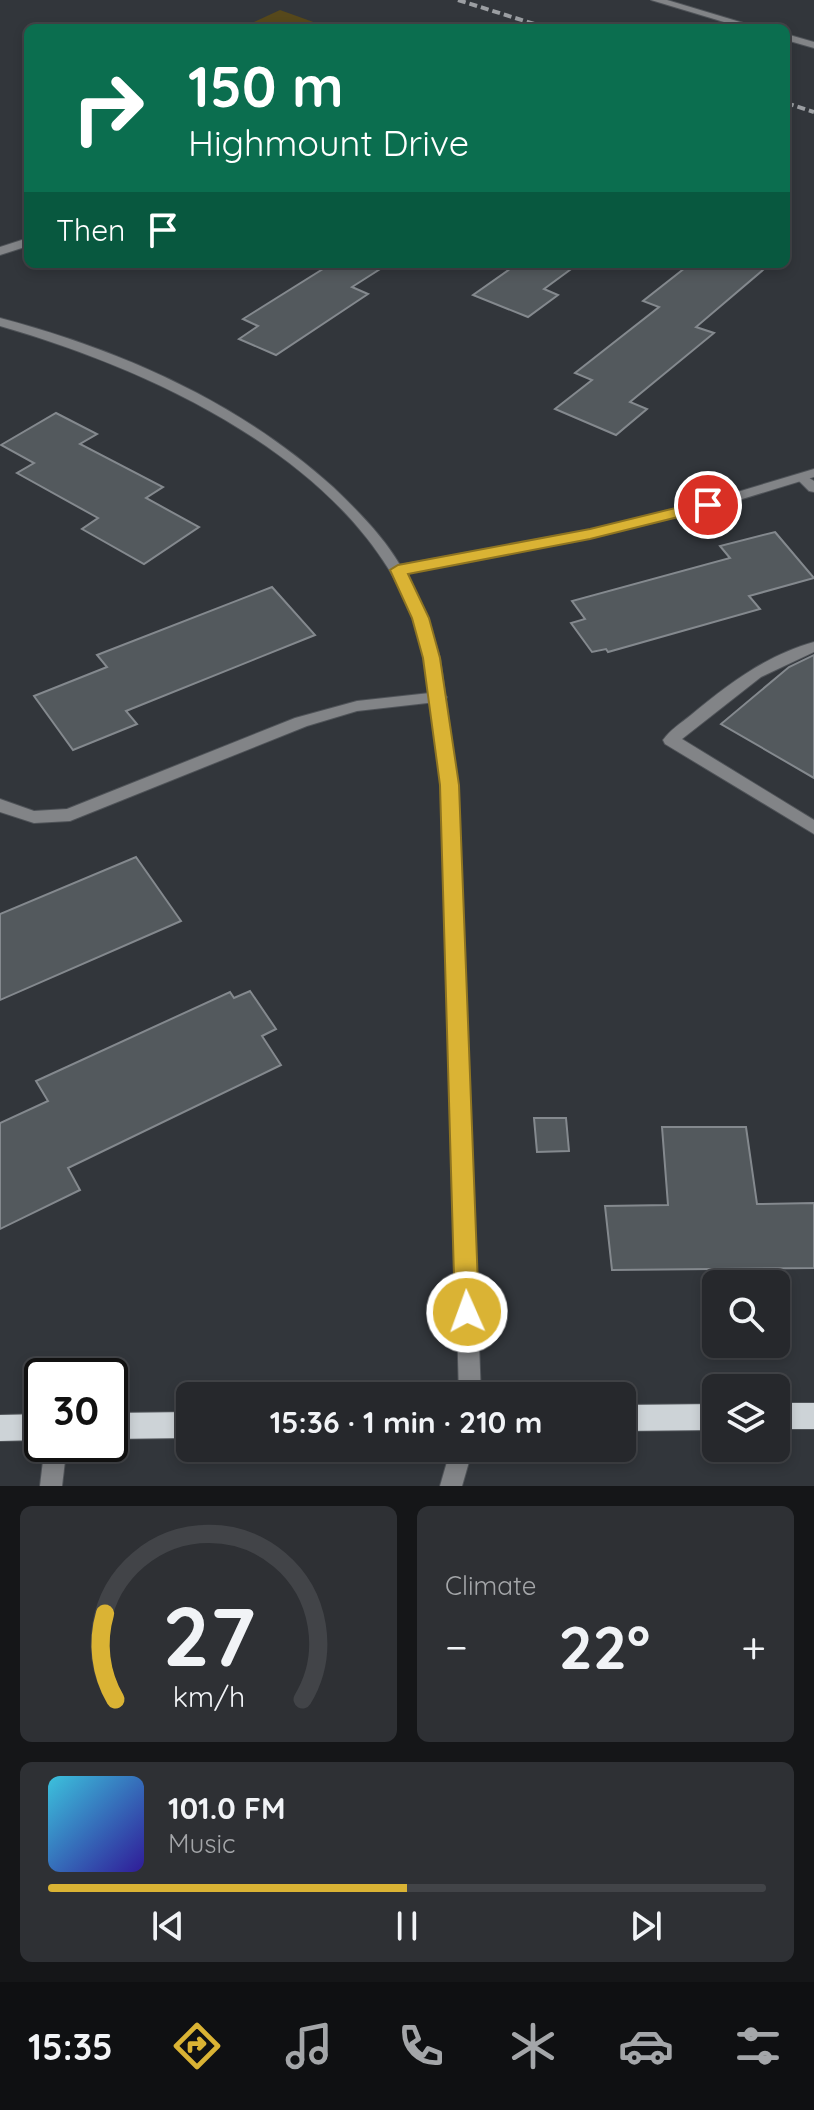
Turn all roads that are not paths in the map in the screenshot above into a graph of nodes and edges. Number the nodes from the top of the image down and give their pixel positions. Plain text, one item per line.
1 (656, 0) edge
2 (741, 24) edge
3 (790, 38) edge
4 (814, 45) edge
5 (24, 243) edge
6 (0, 251) edge
7 (0, 322) edge
8 (810, 480) edge
9 (398, 570) junction
10 (814, 647) edge
11 (439, 697) junction
12 (0, 805) edge
13 (814, 828) edge
14 (470, 1382) edge
15 (790, 1416) edge
16 (814, 1416) edge
17 (702, 1417) edge
18 (636, 1418) edge
19 (176, 1425) edge
20 (128, 1426) edge
21 (24, 1427) edge
22 (0, 1428) edge
23 (54, 1462) edge
24 (458, 1462) edge
25 (51, 1486) edge
26 (451, 1486) edge

1 - 2 street
3 - 4 street
5 - 6 street
7 - 9 street
8 - 9 street
9 - 11 street
10 - 13 street
11 - 12 street
11 - 14 street
15 - 16 main road
17 - 18 main road
19 - 20 main road
21 - 22 main road
23 - 25 street
24 - 26 street

